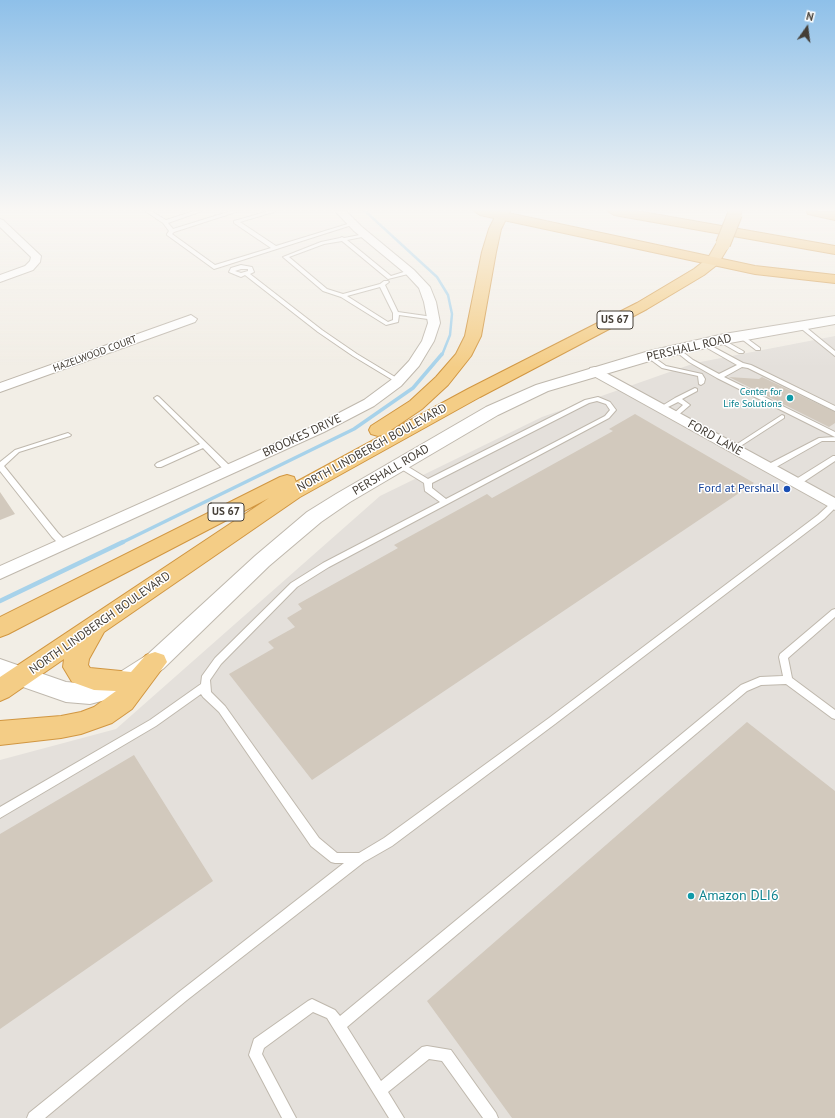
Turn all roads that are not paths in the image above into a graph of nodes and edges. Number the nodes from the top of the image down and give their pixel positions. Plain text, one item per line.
1 (34, 263) edge
2 (208, 263) edge
3 (228, 263) edge
4 (292, 263) edge
5 (372, 263) edge
6 (399, 263) edge
7 (488, 263) edge
8 (710, 263) edge
9 (725, 263) edge
10 (410, 272) junction
11 (247, 274) dead end
12 (390, 278) junction
13 (0, 279) edge
14 (835, 279) edge
15 (382, 285) junction
16 (343, 296) junction
17 (396, 313) junction
18 (191, 319) dead end
19 (433, 319) junction
20 (835, 320) edge
21 (800, 325) junction
22 (741, 336) junction
23 (720, 340) junction
24 (704, 344) junction
25 (758, 348) dead end
26 (677, 350) junction
27 (740, 352) dead end
28 (835, 354) edge
29 (649, 356) junction
30 (741, 365) junction
31 (595, 371) junction
32 (719, 376) junction
33 (398, 381) junction
34 (701, 383) dead end
35 (0, 388) edge
36 (695, 390) dead end
37 (157, 398) dead end
38 (677, 399) junction
39 (660, 409) junction
40 (835, 409) edge
41 (674, 416) junction
42 (782, 417) dead end
43 (68, 435) dead end
44 (835, 435) edge
45 (835, 439) edge
46 (204, 445) junction
47 (734, 448) junction
48 (835, 458) edge
49 (159, 465) dead end
50 (400, 465) junction
51 (0, 466) edge
52 (768, 468) junction
53 (229, 470) junction
54 (428, 482) junction
55 (796, 483) junction
56 (835, 500) edge
57 (446, 502) junction
58 (835, 504) edge
59 (64, 544) junction
60 (0, 573) edge
61 (835, 612) edge
62 (0, 628) edge
63 (95, 628) junction
64 (155, 662) junction
65 (11, 674) edge
66 (788, 680) junction
67 (126, 681) junction
68 (205, 686) junction
69 (0, 690) edge
70 (835, 715) edge
71 (0, 733) edge
72 (0, 813) edge
73 (360, 858) junction
74 (338, 1026) junction
75 (380, 1090) junction
76 (34, 1118) edge
77 (289, 1118) edge
78 (397, 1118) edge
79 (491, 1118) edge

1 - 13 street
2 - 3 lane
4 - 16 lane
5 - 12 lane
6 - 10 street, BROOKES DRIVE
7 - 62 highway, NORTH LINDBERGH BOULEVARD / US 67
8 - 63 highway, NORTH LINDBERGH BOULEVARD / US 67
9 - 14 highway
10 - 12 lane
10 - 19 street, BROOKES DRIVE
11 - 33 lane
12 - 15 lane
15 - 16 lane
15 - 17 lane
16 - 17 lane
17 - 19 lane
18 - 35 street, HAZELWOOD COURT
19 - 33 street, BROOKES DRIVE
20 - 21 street, PERSHALL ROAD
21 - 22 street, PERSHALL ROAD
21 - 28 lane
22 - 23 street, PERSHALL ROAD
22 - 25 lane
23 - 24 street, PERSHALL ROAD
23 - 27 lane
24 - 26 street, PERSHALL ROAD
24 - 30 lane
26 - 29 street, PERSHALL ROAD
26 - 32 lane
29 - 31 street, PERSHALL ROAD
29 - 34 lane
30 - 32 lane
30 - 40 lane
31 - 39 street, FORD LANE
31 - 50 street, PERSHALL ROAD
32 - 44 lane
33 - 53 street, BROOKES DRIVE
36 - 38 lane
37 - 46 lane
38 - 39 lane
38 - 41 lane
39 - 41 street, FORD LANE
41 - 47 street, FORD LANE
42 - 47 lane
43 - 51 lane
45 - 52 lane
46 - 49 lane
46 - 53 lane
47 - 52 street, FORD LANE
48 - 55 lane
50 - 54 lane
50 - 64 street, PERSHALL ROAD
51 - 59 lane
52 - 55 street, FORD LANE
53 - 59 street, BROOKES DRIVE
54 - 57 lane
54 - 57 lane
55 - 58 street, FORD LANE
56 - 58 lane
57 - 68 lane
58 - 73 lane
59 - 60 street, BROOKES DRIVE
61 - 66 lane
63 - 65 highway, NORTH LINDBERGH BOULEVARD / US 67
63 - 67 highway
64 - 67 street, PERSHALL ROAD
64 - 71 highway
65 - 67 street, PERSHALL ROAD
65 - 69 highway, NORTH LINDBERGH BOULEVARD / US 67
66 - 70 lane
66 - 74 lane
68 - 72 lane
68 - 73 lane
73 - 76 lane
74 - 75 lane
74 - 77 lane
75 - 78 lane
75 - 79 lane

